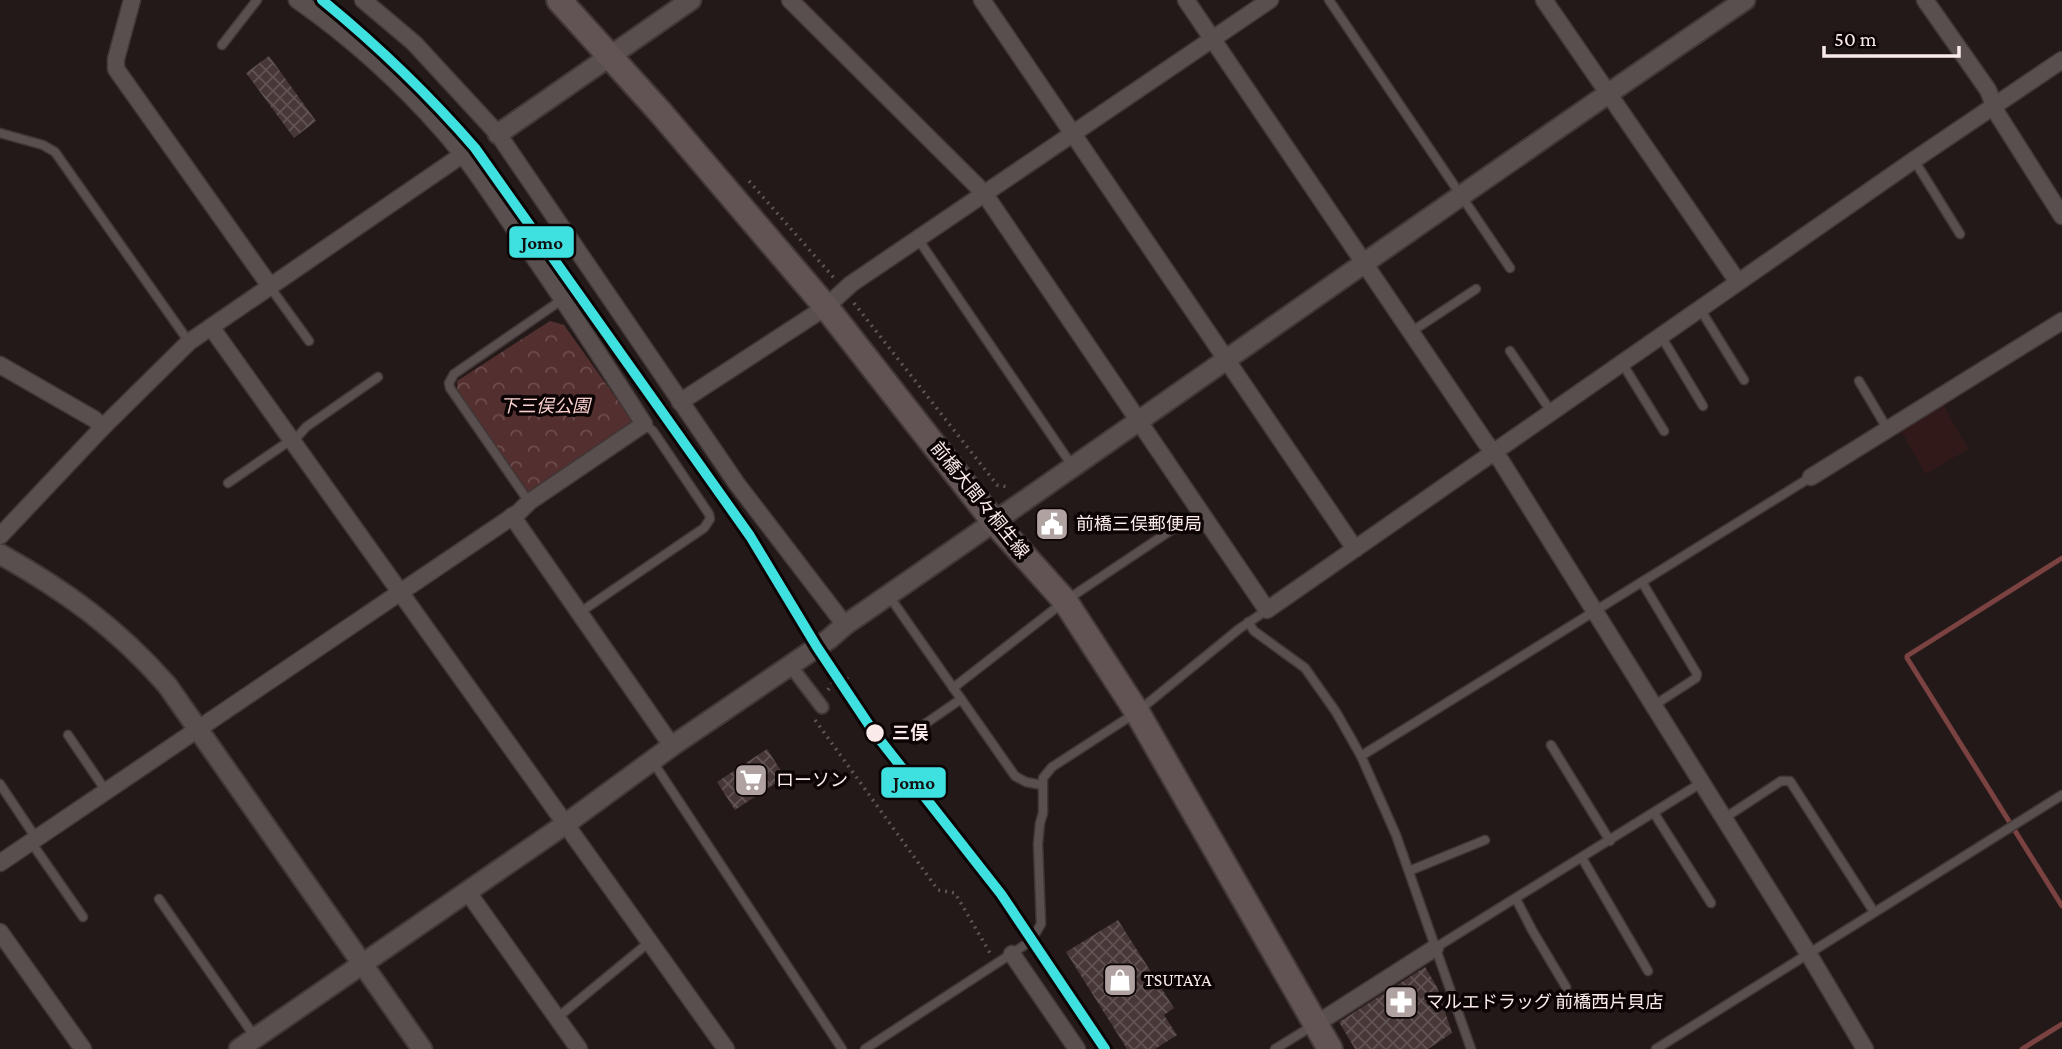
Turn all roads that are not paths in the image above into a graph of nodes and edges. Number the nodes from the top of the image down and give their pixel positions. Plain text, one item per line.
1 (132, 0) edge
2 (257, 0) edge
3 (297, 0) edge
4 (363, 0) edge
5 (559, 0) edge
6 (790, 0) edge
7 (982, 0) edge
8 (1186, 0) edge
9 (1270, 0) edge
10 (1329, 0) edge
11 (1545, 0) edge
12 (1925, 0) edge
13 (689, 1) edge
14 (1738, 2) edge
15 (1213, 40) junction
16 (222, 45) dead end
17 (609, 56) junction
18 (2062, 60) edge
19 (1608, 95) junction
20 (1995, 105) junction
21 (0, 133) edge
22 (498, 134) junction
23 (1073, 134) junction
24 (462, 155) junction
25 (1914, 160) junction
26 (984, 193) junction
27 (1461, 195) junction
28 (2062, 216) edge
29 (1960, 234) dead end
30 (918, 239) junction
31 (1364, 264) junction
32 (1510, 268) dead end
33 (1738, 282) junction
34 (270, 286) junction
35 (1476, 289) dead end
36 (563, 299) junction
37 (826, 307) junction
38 (1700, 309) junction
39 (2062, 321) edge
40 (211, 327) junction
41 (1411, 332) junction
42 (1661, 336) junction
43 (309, 341) dead end
44 (189, 342) junction
45 (1510, 351) dead end
46 (1226, 360) junction
47 (1622, 363) junction
48 (0, 365) edge
49 (378, 377) dead end
50 (1744, 380) dead end
51 (1859, 381) dead end
52 (680, 402) junction
53 (1703, 406) dead end
54 (1552, 412) junction
55 (1138, 421) junction
56 (644, 424) junction
57 (103, 427) junction
58 (1888, 430) junction
59 (1664, 431) dead end
60 (293, 442) junction
61 (1494, 454) junction
62 (1073, 467) junction
63 (1811, 477) joint
64 (228, 483) dead end
65 (529, 502) junction
66 (1200, 511) junction
67 (512, 516) junction
68 (995, 523) junction
69 (0, 536) edge
70 (1355, 549) junction
71 (0, 554) edge
72 (1642, 582) junction
73 (402, 593) junction
74 (888, 596) junction
75 (1065, 601) junction
76 (1267, 610) junction
77 (1594, 612) junction
78 (579, 613) junction
79 (1248, 622) junction
80 (845, 625) junction
81 (796, 673) dead end
82 (953, 688) junction
83 (961, 699) junction
84 (818, 703) road end
85 (1653, 706) junction
86 (1137, 712) junction
87 (199, 728) junction
88 (919, 728) dead end
89 (68, 735) dead end
90 (1551, 745) dead end
91 (672, 746) junction
92 (1361, 756) junction
93 (652, 760) junction
94 (1701, 783) junction
95 (0, 785) edge
96 (1042, 785) junction
97 (106, 791) junction
98 (2062, 795) edge
99 (1654, 813) junction
100 (1723, 818) junction
101 (566, 823) junction
102 (34, 840) junction
103 (1485, 840) dead end
104 (1610, 841) junction
105 (1583, 858) junction
106 (0, 863) edge
107 (1409, 871) junction
108 (467, 891) junction
109 (159, 899) dead end
110 (1516, 899) junction
111 (1711, 903) dead end
112 (1874, 912) junction
113 (83, 917) dead end
114 (0, 932) edge
115 (652, 945) junction
116 (1435, 948) junction
117 (1808, 953) junction
118 (1012, 954) junction
119 (361, 964) junction
120 (1648, 971) dead end
121 (1566, 987) dead end
122 (557, 1018) junction
123 (1316, 1024) junction
124 (248, 1045) edge
125 (83, 1049) edge
126 (422, 1049) edge
127 (579, 1049) edge
128 (726, 1049) edge
129 (842, 1049) edge
130 (864, 1049) edge
131 (1077, 1049) edge
132 (1275, 1049) edge
133 (1330, 1049) edge
134 (1471, 1049) edge
135 (1656, 1049) edge
136 (1865, 1049) edge

1 - 34 street
2 - 16 lane
3 - 24 street
4 - 22 street
5 - 17 main road, 前橋大間々桐生線
6 - 26 street
7 - 23 street
8 - 15 street
9 - 15 street
10 - 27 lane
11 - 19 street
12 - 20 street
13 - 17 street
14 - 19 street
15 - 23 street
15 - 31 street
17 - 22 street
17 - 37 main road, 前橋大間々桐生線
18 - 20 street
19 - 27 street
19 - 33 street
20 - 25 street
20 - 28 street
21 - 44 lane
22 - 52 street
23 - 26 street
23 - 46 street
24 - 34 street
24 - 36 street
25 - 29 lane
25 - 33 street
26 - 30 street
26 - 55 street
27 - 31 street
27 - 32 lane
30 - 37 street
30 - 62 lane
31 - 41 street
31 - 46 street
33 - 38 street
34 - 40 street
34 - 43 lane
35 - 41 lane
36 - 56 street
36 - 65 lane
37 - 52 street
37 - 68 main road, 前橋大間々桐生線
38 - 42 street
38 - 50 lane
39 - 58 street
40 - 44 street
40 - 60 street
41 - 61 street
42 - 47 street
42 - 53 lane
44 - 57 street
45 - 54 lane
46 - 55 street
46 - 70 street
47 - 54 street
47 - 59 lane
48 - 57 street
49 - 60 lane
51 - 58 lane
52 - 80 street
54 - 61 street
55 - 62 street
55 - 66 street
56 - 65 street
56 - 78 lane
57 - 69 street
58 - 63 street
60 - 64 lane
60 - 73 street
61 - 70 street
61 - 77 street
62 - 68 street
63 - 72 lane
65 - 67 street
66 - 75 lane
66 - 76 street
67 - 73 street
67 - 78 street
68 - 74 street
68 - 75 main road, 前橋大間々桐生線
70 - 76 street
71 - 87 street
72 - 77 lane
72 - 85 lane
73 - 87 street
73 - 101 street
74 - 80 street
74 - 82 lane
75 - 82 lane
75 - 86 main road, 前橋大間々桐生線
76 - 79 lane
77 - 85 street
77 - 92 lane
78 - 91 street
79 - 86 lane
79 - 92 lane
80 - 91 street
81 - 84 street
82 - 83 lane
83 - 88 lane
83 - 96 lane
85 - 94 street
86 - 96 lane
86 - 123 main road, 前橋大間々桐生線
87 - 97 street
87 - 119 street
89 - 97 lane
90 - 104 lane
91 - 93 street
92 - 107 lane
93 - 101 street
93 - 129 lane
94 - 99 lane
94 - 100 street
95 - 102 lane
96 - 118 lane
97 - 102 street
98 - 112 lane
99 - 104 lane
99 - 111 lane
100 - 112 lane
100 - 117 street
101 - 108 street
101 - 115 street
102 - 106 street
102 - 113 lane
103 - 107 lane
104 - 105 lane
105 - 110 lane
105 - 120 lane
107 - 116 lane
108 - 119 street
108 - 122 street
109 - 124 lane
110 - 116 lane
110 - 121 lane
112 - 117 lane
114 - 125 street
115 - 122 lane
115 - 128 street
116 - 123 street
116 - 134 lane
117 - 135 lane
117 - 136 street
118 - 130 lane
118 - 131 street
119 - 124 street
119 - 126 street
122 - 127 street
123 - 132 lane
123 - 133 main road, 前橋大間々桐生線

